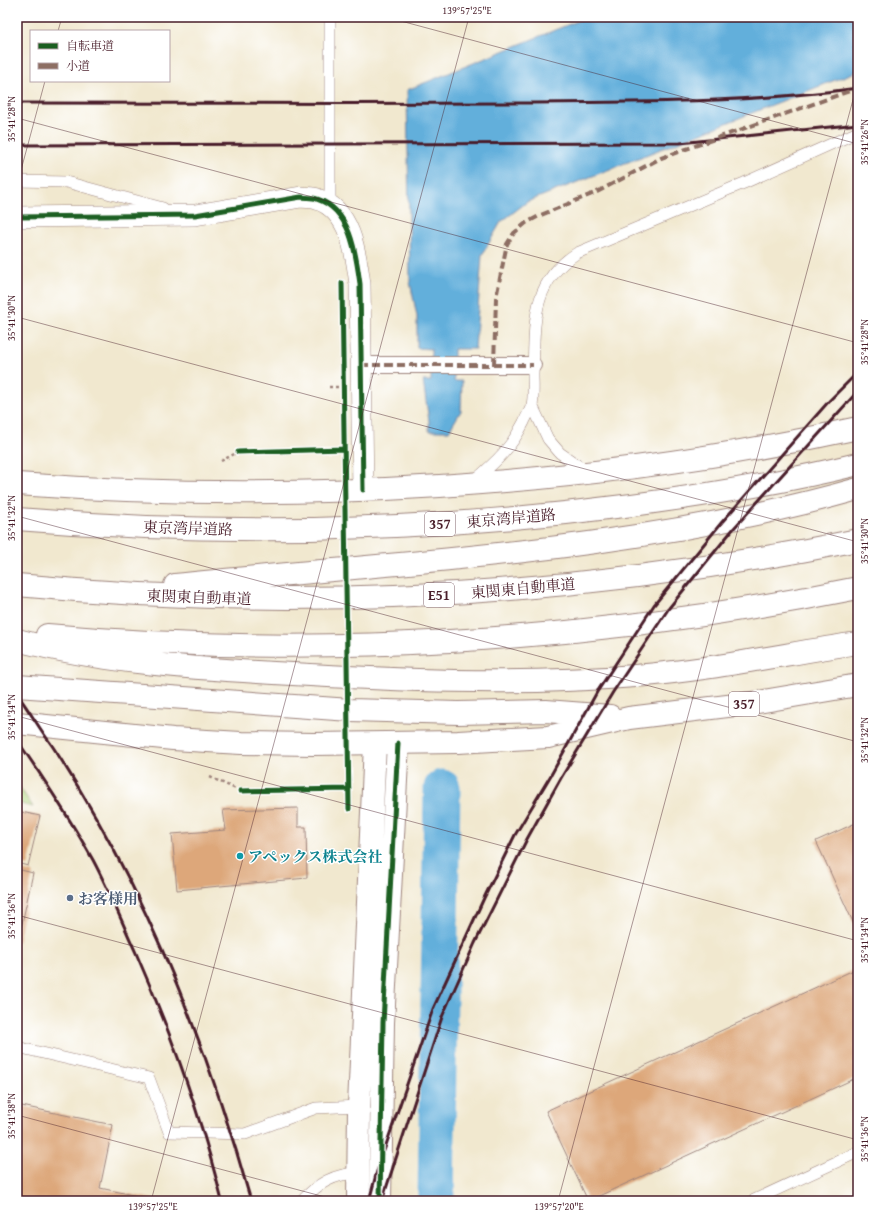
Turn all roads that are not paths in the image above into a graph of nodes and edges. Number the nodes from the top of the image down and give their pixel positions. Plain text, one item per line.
1 (330, 17) edge
2 (858, 132) edge
3 (17, 181) edge
4 (330, 206) junction
5 (195, 215) junction
6 (17, 218) edge
7 (362, 365) junction
8 (533, 365) junction
9 (532, 405) junction
10 (858, 428) edge
11 (858, 464) edge
12 (589, 473) junction
13 (472, 483) junction
14 (17, 484) edge
15 (858, 489) edge
16 (363, 490) junction
17 (17, 519) edge
18 (858, 540) edge
19 (17, 586) edge
20 (858, 588) edge
21 (106, 593) junction
22 (17, 632) edge
23 (17, 640) edge
24 (858, 643) edge
25 (858, 685) edge
26 (17, 686) edge
27 (629, 718) junction
28 (17, 723) edge
29 (398, 743) junction
30 (375, 744) junction
31 (17, 1047) edge
32 (380, 1105) junction
33 (359, 1106) junction
34 (858, 1152) edge
35 (358, 1173) junction
36 (380, 1173) junction
37 (302, 1201) edge
38 (358, 1201) edge
39 (380, 1201) edge
40 (752, 1201) edge

1 - 4 lane
2 - 8 lane
3 - 5 lane
4 - 5 street
4 - 7 street
5 - 6 street
7 - 8 street
7 - 16 street
8 - 9 lane
9 - 12 lane
9 - 13 lane
10 - 12 main road
11 - 17 main road, 東京湾岸道路 / 357
12 - 13 main road
13 - 16 main road
14 - 16 main road
15 - 21 main road
18 - 21 main road, 東関東自動車道 / E51
19 - 21 main road, 東関東自動車道 / E51
20 - 22 main road
23 - 24 main road
25 - 27 main road, 357
26 - 27 main road, 357
27 - 29 main road, 357
28 - 30 main road, 357
29 - 30 main road, 357
29 - 32 main road
30 - 33 main road
31 - 33 lane
32 - 33 main road
32 - 36 main road
33 - 35 main road
34 - 40 lane
35 - 36 main road
35 - 37 lane
35 - 38 main road
36 - 39 main road

